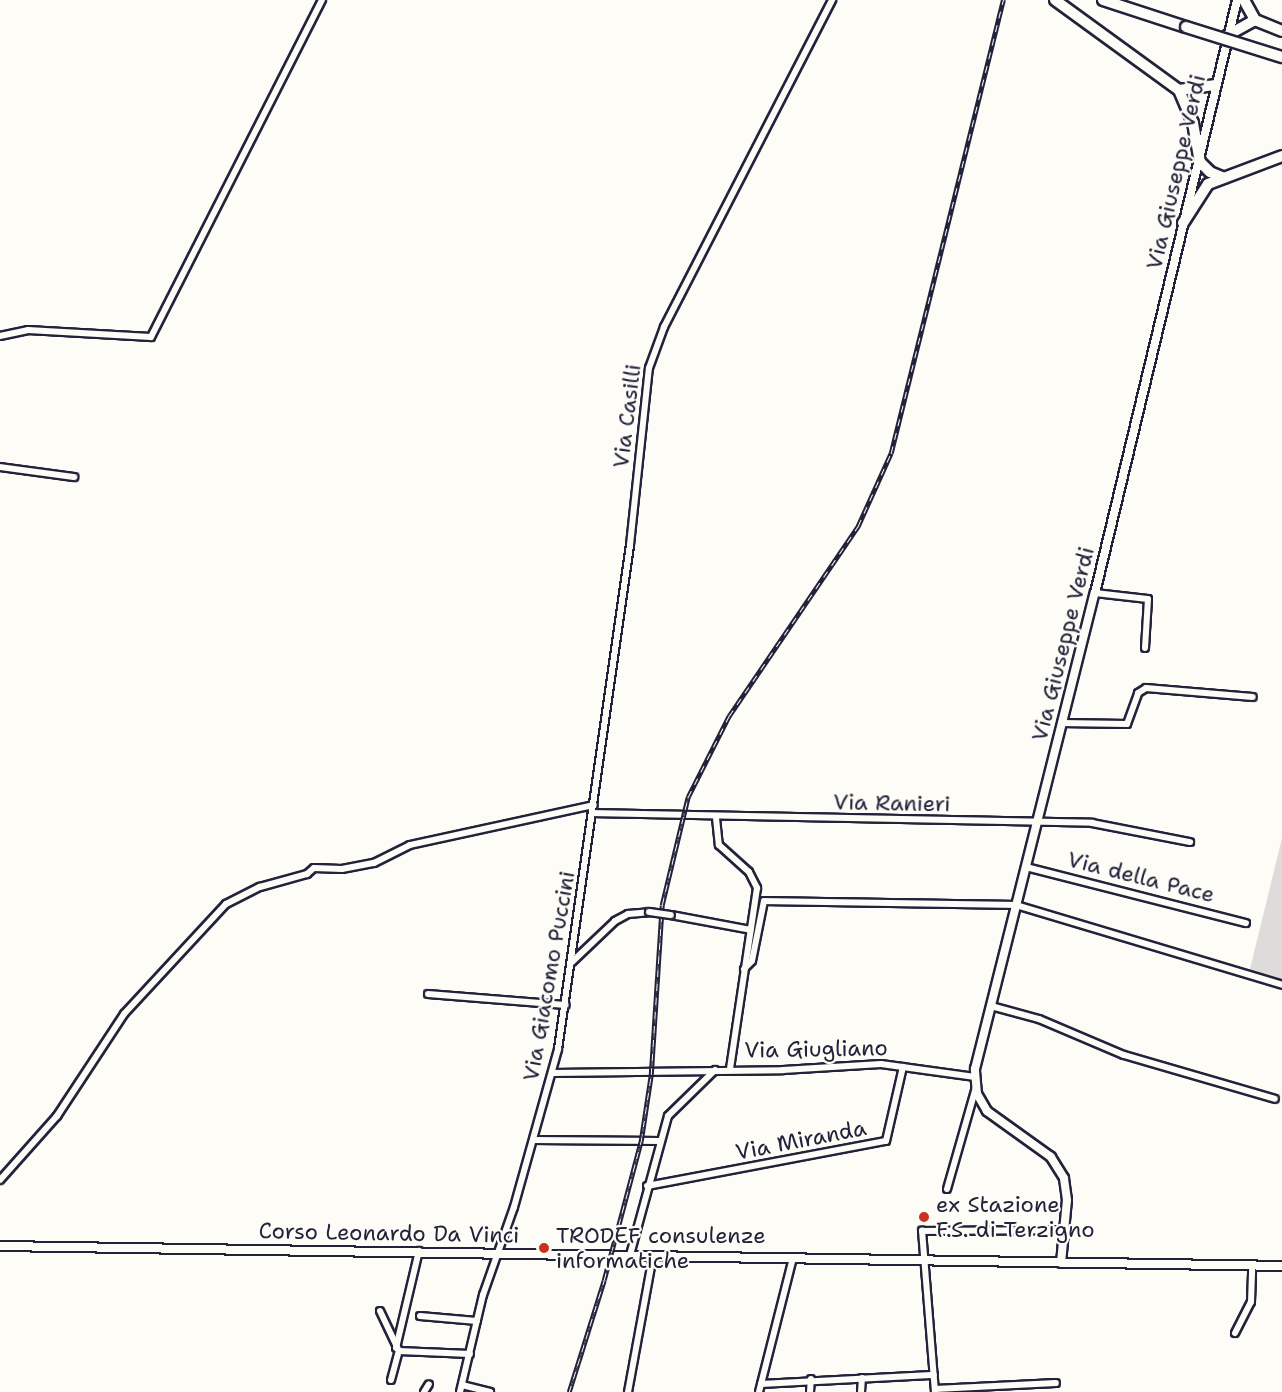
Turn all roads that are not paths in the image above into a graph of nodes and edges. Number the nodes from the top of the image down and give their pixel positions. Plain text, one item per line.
1 (322, 0) edge
2 (832, 0) edge
3 (1055, 0) edge
4 (1103, 0) edge
5 (1237, 0) edge
6 (1244, 0) edge
7 (1255, 20) junction
8 (1282, 31) edge
9 (1228, 35) junction
10 (1282, 57) edge
11 (1216, 85) junction
12 (1179, 90) junction
13 (1282, 156) edge
14 (1198, 157) junction
15 (1224, 178) junction
16 (1183, 223) junction
17 (0, 336) edge
18 (0, 467) edge
19 (74, 477) dead end
20 (1095, 593) junction
21 (1145, 648) dead end
22 (1253, 697) dead end
23 (1061, 723) junction
24 (594, 805) junction
25 (593, 813) junction
26 (716, 818) junction
27 (1037, 822) junction
28 (1190, 842) dead end
29 (1026, 867) junction
30 (1016, 906) junction
31 (1246, 923) dead end
32 (751, 930) junction
33 (572, 963) junction
34 (744, 969) junction
35 (1282, 985) edge
36 (428, 994) dead end
37 (566, 1005) junction
38 (991, 1006) junction
39 (903, 1067) junction
40 (730, 1068) junction
41 (716, 1070) junction
42 (553, 1073) junction
43 (975, 1082) junction
44 (1275, 1099) dead end
45 (534, 1140) junction
46 (660, 1141) junction
47 (0, 1180) edge
48 (647, 1186) junction
49 (947, 1189) dead end
50 (1065, 1230) junction
51 (0, 1246) edge
52 (419, 1251) junction
53 (496, 1253) junction
54 (630, 1255) junction
55 (653, 1256) junction
56 (793, 1258) junction
57 (926, 1261) junction
58 (1061, 1263) junction
59 (1252, 1266) junction
60 (1282, 1266) edge
61 (380, 1311) dead end
62 (420, 1316) dead end
63 (477, 1321) junction
64 (1235, 1332) dead end
65 (397, 1349) junction
66 (470, 1354) junction
67 (934, 1375) junction
68 (862, 1378) junction
69 (811, 1379) junction
70 (391, 1380) dead end
71 (761, 1383) junction
72 (1056, 1383) dead end
73 (429, 1384) dead end
74 (461, 1388) edge
75 (935, 1390) edge
76 (424, 1392) edge
77 (490, 1392) edge
78 (628, 1392) edge
79 (759, 1392) edge
80 (810, 1392) edge
81 (861, 1392) edge

1 - 17 street
2 - 24 street, Via Casilli
3 - 12 highway
4 - 10 highway, bridge
5 - 9 street, Via Giuseppe Verdi
6 - 7 highway
7 - 8 highway
7 - 9 highway
9 - 11 street, Via Giuseppe Verdi
11 - 12 highway
11 - 14 street, Via Giuseppe Verdi
12 - 14 highway
13 - 15 highway
14 - 15 highway
14 - 16 street, Via Giuseppe Verdi
15 - 16 highway
16 - 20 street, Via Giuseppe Verdi
18 - 19 street
20 - 21 street
20 - 23 street, Via Giuseppe Verdi
22 - 23 street
23 - 27 street, Via Giuseppe Verdi
24 - 25 street, Via Giacomo Puccini
24 - 47 street
25 - 26 street, Via Ranieri
25 - 33 street, Via Giacomo Puccini
26 - 27 street, Via Ranieri
26 - 32 street
27 - 28 street, Via Ranieri
27 - 29 street, Via Giuseppe Verdi
29 - 30 street, Via Giuseppe Verdi
29 - 31 street, Via della Pace
30 - 34 street
30 - 35 street
30 - 38 street, Via Giuseppe Verdi
32 - 33 street, bridge
32 - 34 street
33 - 37 street, Via Giacomo Puccini
34 - 40 street
36 - 37 street
37 - 42 street, Via Giacomo Puccini
38 - 43 street, Via Giuseppe Verdi
38 - 44 street
39 - 40 street, Via Giugliano
39 - 43 street, Via Giugliano
39 - 48 street, Via Miranda
40 - 41 street, Via Giugliano
41 - 42 street, Via Giugliano
41 - 46 street
42 - 45 street, Via Giacomo Puccini
43 - 49 street
43 - 50 street
45 - 46 street
45 - 53 street, Via Giacomo Puccini
46 - 48 street
48 - 54 street
50 - 57 street
50 - 58 street
51 - 52 street, Corso Leonardo Da Vinci
52 - 53 street, Corso Leonardo Da Vinci
52 - 65 street
53 - 54 street, Corso Leonardo Da Vinci
53 - 63 street, Via Giacomo Puccini
54 - 55 street, Corso Leonardo Da Vinci
55 - 56 street, Corso Leonardo Da Vinci
55 - 78 street
56 - 57 street, Corso Leonardo Da Vinci
56 - 71 street
57 - 58 street, Corso Leonardo Da Vinci
57 - 67 street
58 - 59 street, Corso Leonardo Da Vinci
59 - 60 street, Corso Leonardo Da Vinci
59 - 64 street
61 - 65 street
62 - 63 street
63 - 66 street, Via Giacomo Puccini
65 - 66 street
65 - 70 street
66 - 74 street, Via Giacomo Puccini
67 - 68 street
67 - 75 street
68 - 69 street
68 - 81 street
69 - 71 street
69 - 80 street
71 - 79 street
72 - 75 street
73 - 76 street
74 - 77 street

